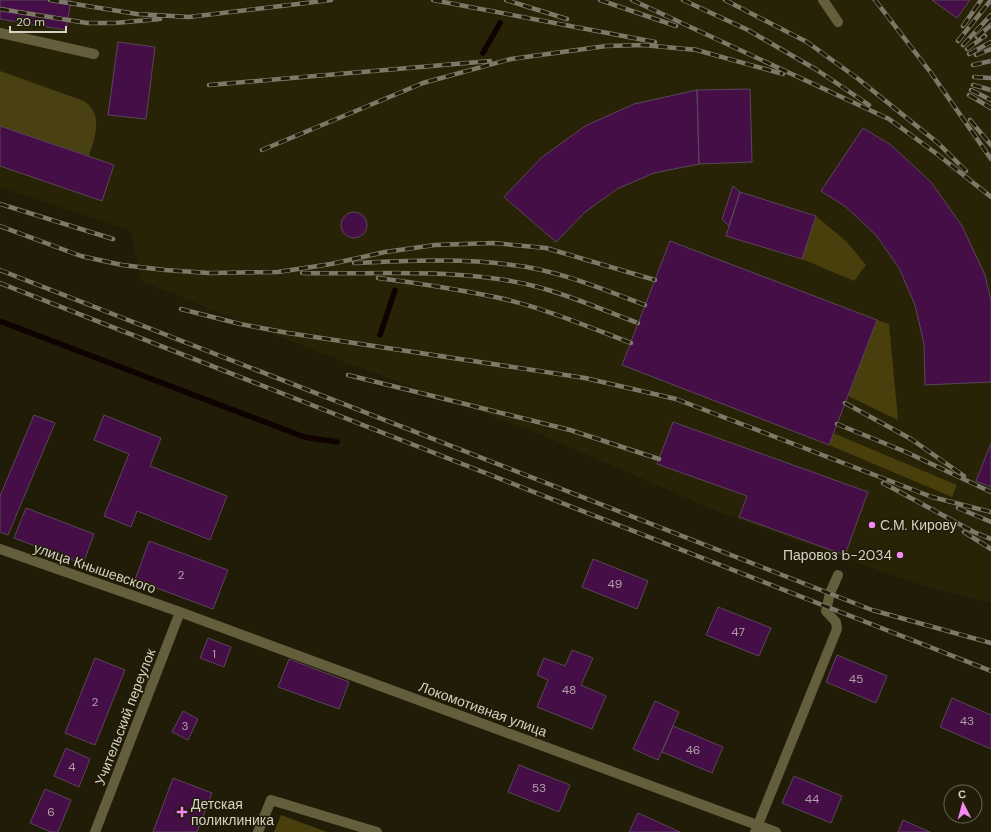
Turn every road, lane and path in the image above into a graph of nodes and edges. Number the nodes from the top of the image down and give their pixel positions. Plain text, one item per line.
1 (823, 0) edge
2 (838, 22) dead end
3 (0, 33) edge
4 (94, 54) dead end
5 (0, 550) edge
6 (838, 575) dead end
7 (180, 612) junction
8 (351, 828) edge
9 (757, 828) edge
10 (95, 832) edge
11 (258, 832) edge
12 (377, 832) edge
13 (776, 832) edge

1 - 2 street
3 - 4 street
5 - 7 street, улица Кнышевского
6 - 9 street
7 - 9 street, Локомотивная улица
7 - 10 street, Учительский переулок
8 - 11 street
8 - 12 street
9 - 13 street, Локомотивная улица

